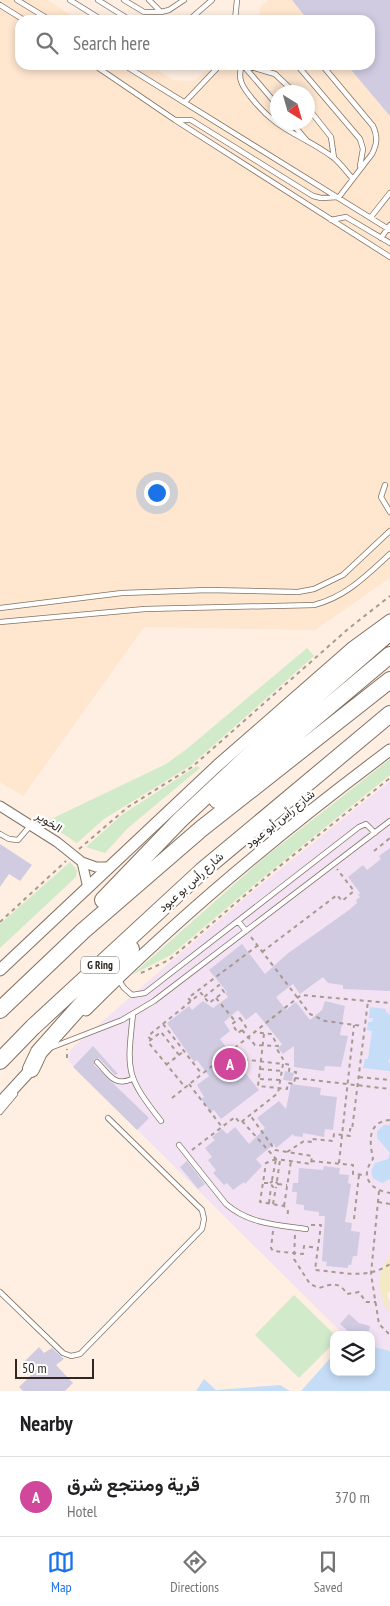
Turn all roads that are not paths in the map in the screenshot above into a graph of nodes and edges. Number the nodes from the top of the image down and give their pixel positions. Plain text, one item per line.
1 (17, 0) edge
2 (70, 0) edge
3 (98, 0) edge
4 (124, 0) edge
5 (149, 0) edge
6 (184, 0) edge
7 (212, 0) edge
8 (237, 0) edge
9 (0, 5) edge
10 (161, 12) junction
11 (16, 15) edge
12 (42, 15) edge
13 (94, 15) edge
14 (122, 15) edge
15 (195, 15) edge
16 (236, 15) edge
17 (101, 70) edge
18 (132, 70) edge
19 (215, 70) edge
20 (241, 70) edge
21 (247, 70) edge
22 (261, 70) edge
23 (302, 70) edge
24 (326, 70) edge
25 (287, 85) edge
26 (270, 97) edge
27 (185, 102) junction
28 (315, 117) edge
29 (175, 120) junction
30 (298, 130) edge
31 (309, 144) junction
32 (334, 158) junction
33 (358, 169) junction
34 (352, 178) junction
35 (390, 193) edge
36 (338, 198) junction
37 (371, 217) junction
38 (331, 220) junction
39 (389, 228) edge
40 (381, 238) junction
41 (390, 243) edge
42 (390, 257) edge
43 (385, 485) dead end
44 (390, 512) edge
45 (390, 531) edge
46 (390, 554) edge
47 (0, 608) edge
48 (390, 620) edge
49 (0, 622) edge
50 (390, 632) edge
51 (390, 655) edge
52 (390, 680) edge
53 (390, 714) edge
54 (390, 724) edge
55 (363, 735) junction
56 (390, 750) edge
57 (0, 806) edge
58 (390, 821) edge
59 (30, 825) junction
60 (375, 832) junction
61 (0, 834) edge
62 (82, 862) junction
63 (110, 867) junction
64 (202, 871) junction
65 (117, 886) junction
66 (88, 888) junction
67 (238, 921) junction
68 (83, 931) junction
69 (246, 931) junction
70 (0, 970) edge
71 (121, 984) junction
72 (0, 1010) edge
73 (133, 1014) junction
74 (49, 1049) junction
75 (0, 1061) edge
76 (97, 1062) dead end
77 (31, 1069) junction
78 (132, 1079) junction
79 (0, 1103) edge
80 (0, 1112) edge
81 (108, 1118) dead end
82 (161, 1121) dead end
83 (179, 1145) dead end
84 (306, 1229) road end
85 (0, 1292) edge

1 - 12 lane
2 - 13 lane
3 - 14 lane
4 - 10 lane
5 - 10 lane
6 - 10 lane
7 - 15 lane
8 - 16 lane
9 - 11 lane
17 - 29 lane
18 - 27 lane
19 - 27 lane
20 - 31 lane
21 - 26 lane
22 - 25 lane
23 - 33 lane
24 - 33 lane
27 - 36 lane
28 - 32 lane
29 - 36 lane
29 - 38 lane
30 - 31 lane
31 - 32 lane
32 - 34 lane
33 - 34 lane
34 - 36 lane
35 - 37 lane
36 - 37 lane
37 - 39 lane
38 - 40 lane
38 - 42 lane
39 - 40 lane
40 - 41 lane
43 - 44 lane
45 - 47 lane
46 - 49 lane
48 - 63 street
50 - 65 highway
51 - 65 highway
52 - 68 highway
53 - 55 highway, شارع رأس بو عبود
54 - 55 highway
55 - 64 highway, شارع رأس بو عبود / G Ring
56 - 71 street, شارع رأس أبو عبود
57 - 59 street, الخوير
58 - 60 lane
59 - 61 lane
59 - 62 street, الخوير
60 - 67 lane
60 - 69 lane
62 - 63 street
62 - 66 street
63 - 66 street
64 - 75 highway, شارع رأس بو عبود / G Ring
64 - 77 highway
65 - 68 highway
66 - 70 street
67 - 69 lane
67 - 71 lane
68 - 72 highway, G Ring
69 - 73 lane
71 - 74 street, شارع رأس أبو عبود
73 - 74 lane
73 - 78 lane
74 - 77 street, شارع رأس أبو عبود
76 - 78 lane
77 - 79 street, شارع رأس أبو عبود
77 - 80 lane
78 - 82 lane
81 - 85 lane
83 - 84 lane

